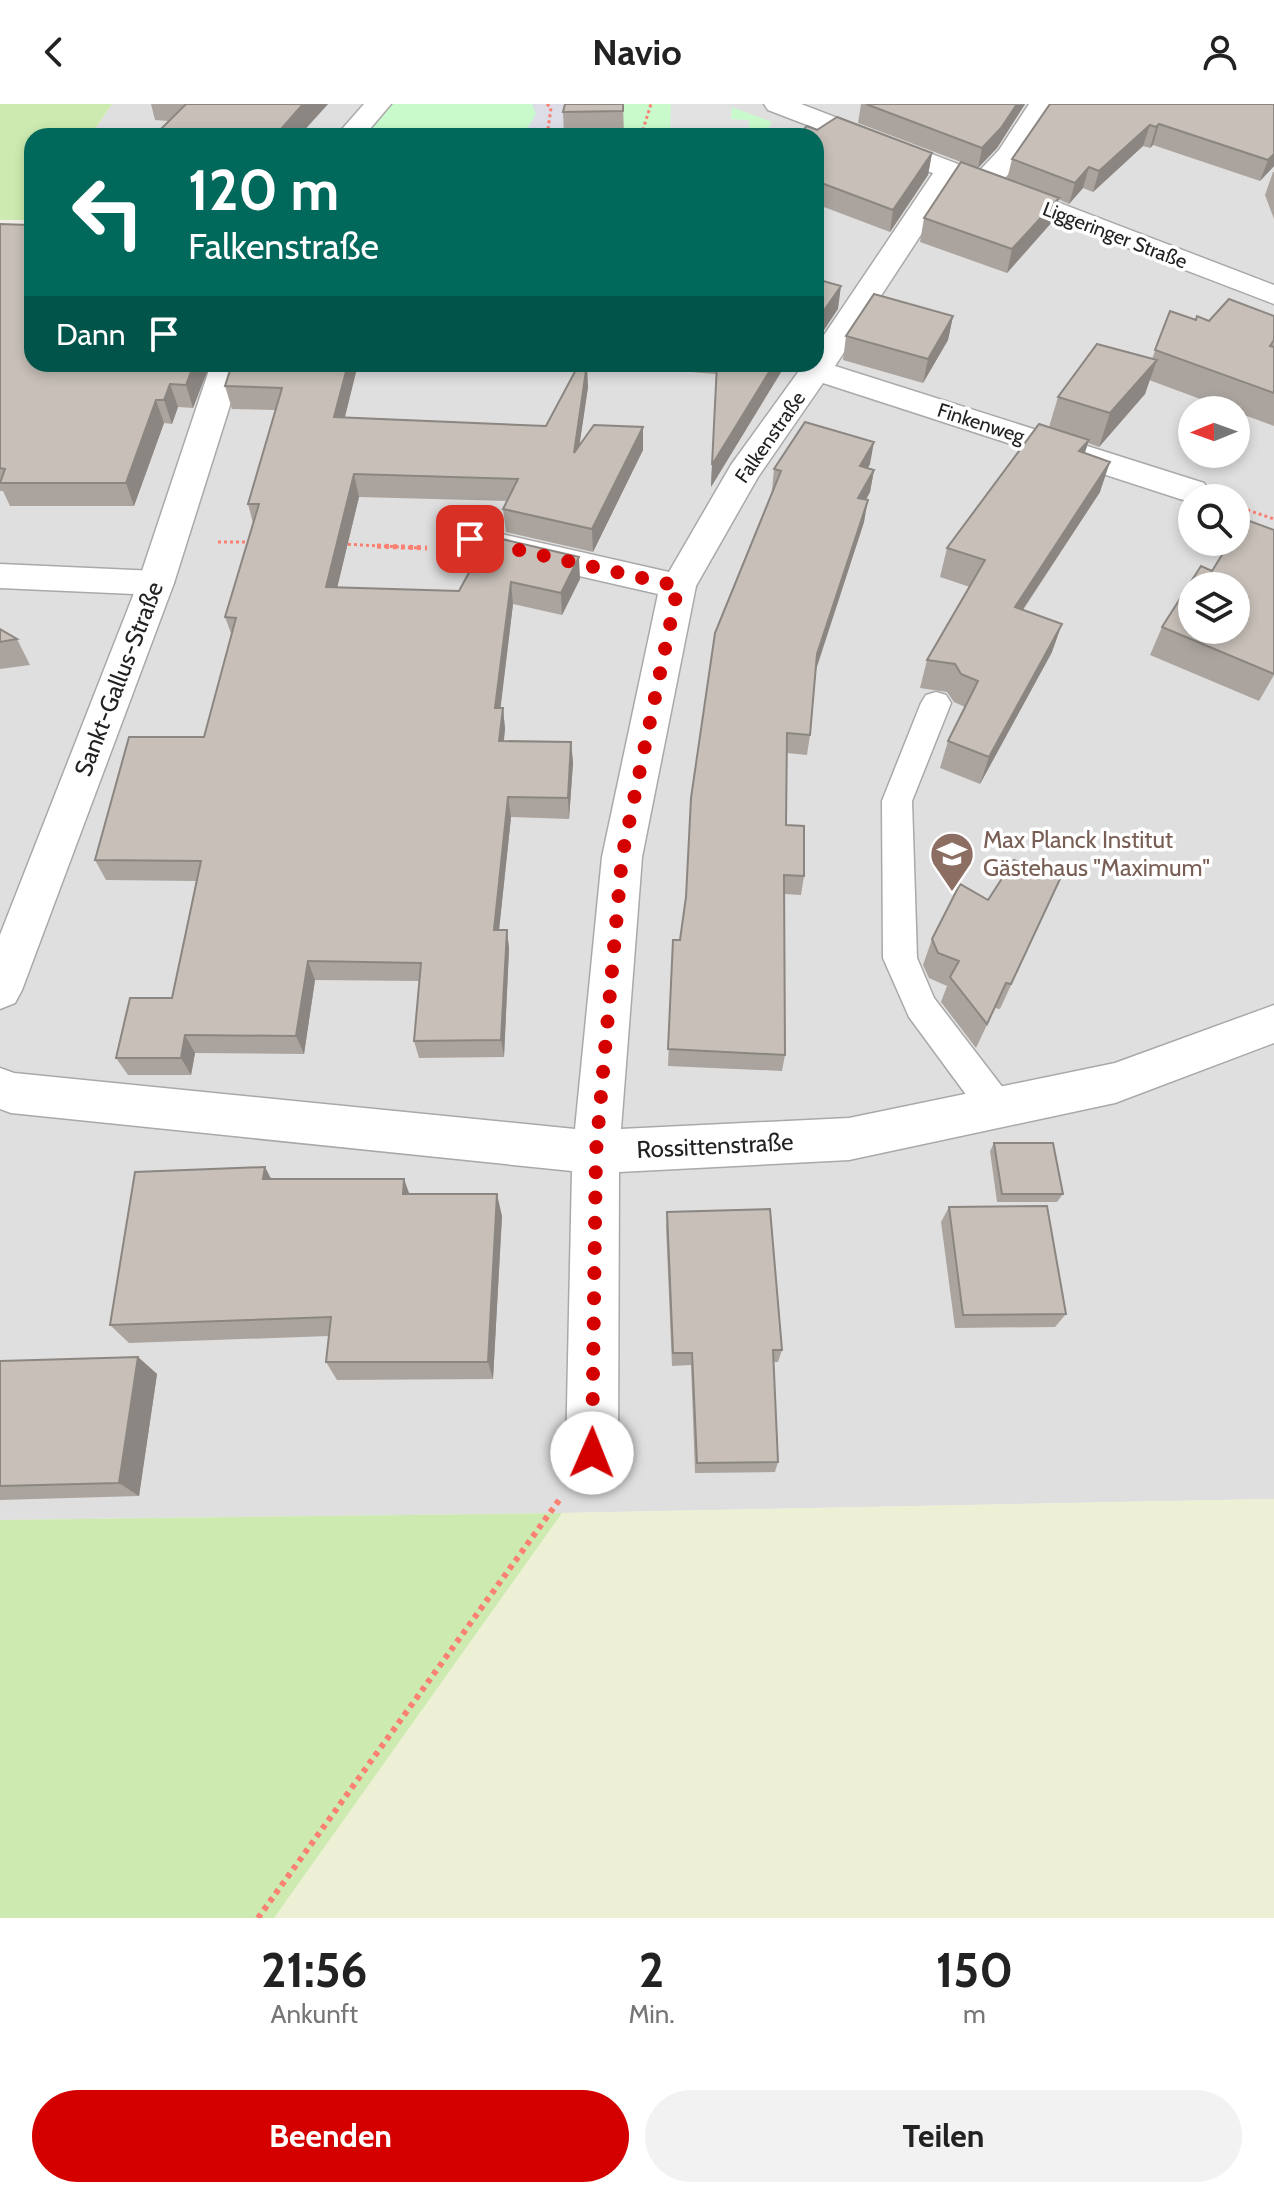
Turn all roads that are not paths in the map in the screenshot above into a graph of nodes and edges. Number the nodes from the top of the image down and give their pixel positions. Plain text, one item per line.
1 (378, 104) edge
2 (777, 104) edge
3 (1042, 104) edge
4 (356, 128) edge
5 (965, 178) junction
6 (1274, 295) edge
7 (824, 360) edge
8 (224, 372) edge
9 (815, 372) edge
10 (822, 372) edge
11 (1178, 486) edge
12 (470, 539) road end
13 (0, 576) edge
14 (156, 583) junction
15 (678, 586) junction
16 (936, 703) dead end
17 (0, 990) edge
18 (1274, 1024) edge
19 (0, 1088) edge
20 (997, 1108) junction
21 (596, 1152) junction
22 (592, 1453) road end

1 - 4 street
2 - 5 street, Liggeringer Straße
3 - 5 street, Falkenstraße
5 - 6 street, Liggeringer Straße
5 - 7 street, Falkenstraße
8 - 14 street, Sankt-Gallus-Straße
9 - 15 street, Falkenstraße
10 - 11 street, Finkenweg
12 - 15 street
13 - 14 street
14 - 17 street, Sankt-Gallus-Straße
15 - 21 street, Falkenstraße
16 - 20 lane
18 - 20 street, Rossittenstraße
19 - 21 street, Rossittenstraße
20 - 21 street, Rossittenstraße
21 - 22 street, Falkenstraße

